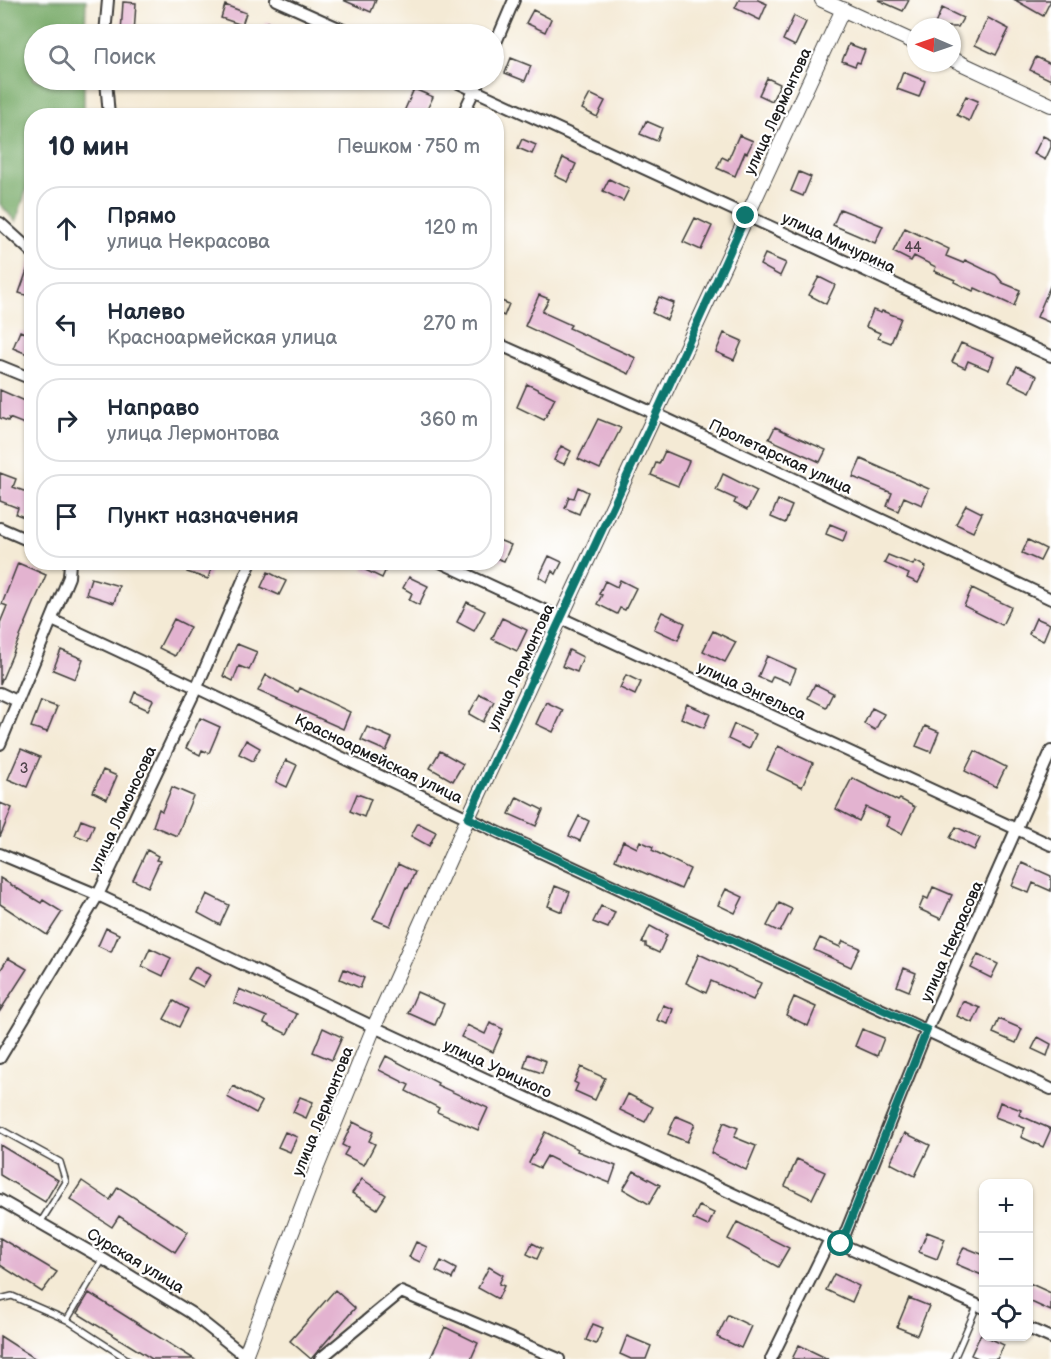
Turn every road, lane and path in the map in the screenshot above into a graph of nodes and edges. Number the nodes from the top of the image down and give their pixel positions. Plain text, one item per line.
1 (108, 0) edge
2 (276, 0) edge
3 (514, 0) edge
4 (822, 0) edge
5 (845, 5) edge
6 (106, 24) edge
7 (330, 24) edge
8 (504, 24) edge
9 (907, 38) edge
10 (961, 63) edge
11 (107, 90) edge
12 (475, 90) edge
13 (487, 90) edge
14 (1051, 105) edge
15 (109, 108) edge
16 (466, 108) edge
17 (746, 216) junction
18 (0, 223) edge
19 (24, 245) edge
20 (504, 348) edge
21 (1051, 356) edge
22 (0, 366) edge
23 (24, 376) edge
24 (656, 414) junction
25 (0, 528) edge
26 (24, 538) edge
27 (70, 570) edge
28 (248, 570) edge
29 (457, 570) edge
30 (1051, 600) edge
31 (561, 619) junction
32 (52, 620) junction
33 (197, 687) junction
34 (0, 693) edge
35 (17, 701) junction
36 (0, 744) edge
37 (1051, 751) edge
38 (468, 818) junction
39 (1017, 829) junction
40 (1051, 844) edge
41 (0, 854) edge
42 (98, 895) junction
43 (374, 1028) junction
44 (927, 1030) junction
45 (0, 1058) edge
46 (1051, 1089) edge
47 (0, 1128) edge
48 (0, 1200) edge
49 (40, 1223) junction
50 (830, 1239) junction
51 (841, 1244) junction
52 (103, 1259) junction
53 (0, 1299) edge
54 (979, 1307) edge
55 (979, 1309) edge
56 (67, 1320) junction
57 (1033, 1330) edge
58 (1051, 1338) edge
59 (246, 1358) edge
60 (127, 1359) edge
61 (320, 1359) edge
62 (560, 1359) edge
63 (771, 1359) edge
64 (954, 1359) edge

1 - 6 street
2 - 7 street
3 - 8 street
4 - 5 street
5 - 9 street
5 - 17 street, улица Лермонтова
10 - 14 street
11 - 15 street
12 - 16 street
13 - 17 street, улица Мичурина
17 - 21 street, улица Мичурина
17 - 24 street, улица Лермонтова
18 - 19 street
20 - 24 street, Пролетарская улица
22 - 23 street
24 - 30 street, Пролетарская улица
24 - 31 street, улица Лермонтова
25 - 26 street
27 - 32 street
28 - 33 street, улица Ломоносова
29 - 31 street, улица Энгельса
31 - 38 street, улица Лермонтова
31 - 39 street, улица Энгельса
32 - 33 street, Красноармейская улица
32 - 35 street
33 - 38 street, Красноармейская улица
33 - 42 street, улица Ломоносова
34 - 35 street
35 - 36 street
37 - 39 street, улица Некрасова
38 - 43 street, улица Лермонтова
38 - 44 street, Красноармейская улица
39 - 40 street, улица Энгельса
39 - 44 street, улица Некрасова
41 - 42 street, улица Урицкого
42 - 43 street, улица Урицкого
42 - 45 street, улица Ломоносова
43 - 50 street, улица Урицкого
43 - 59 street, улица Лермонтова
44 - 46 street, Красноармейская улица
44 - 51 street, улица Некрасова
47 - 49 lane
48 - 49 street, Сурская улица
49 - 52 street, Сурская улица
50 - 51 street, улица Урицкого
50 - 63 street
51 - 54 street, улица Урицкого
52 - 56 lane
52 - 59 street, Сурская улица
53 - 56 lane
55 - 64 lane
56 - 60 lane
57 - 58 street
61 - 62 street

